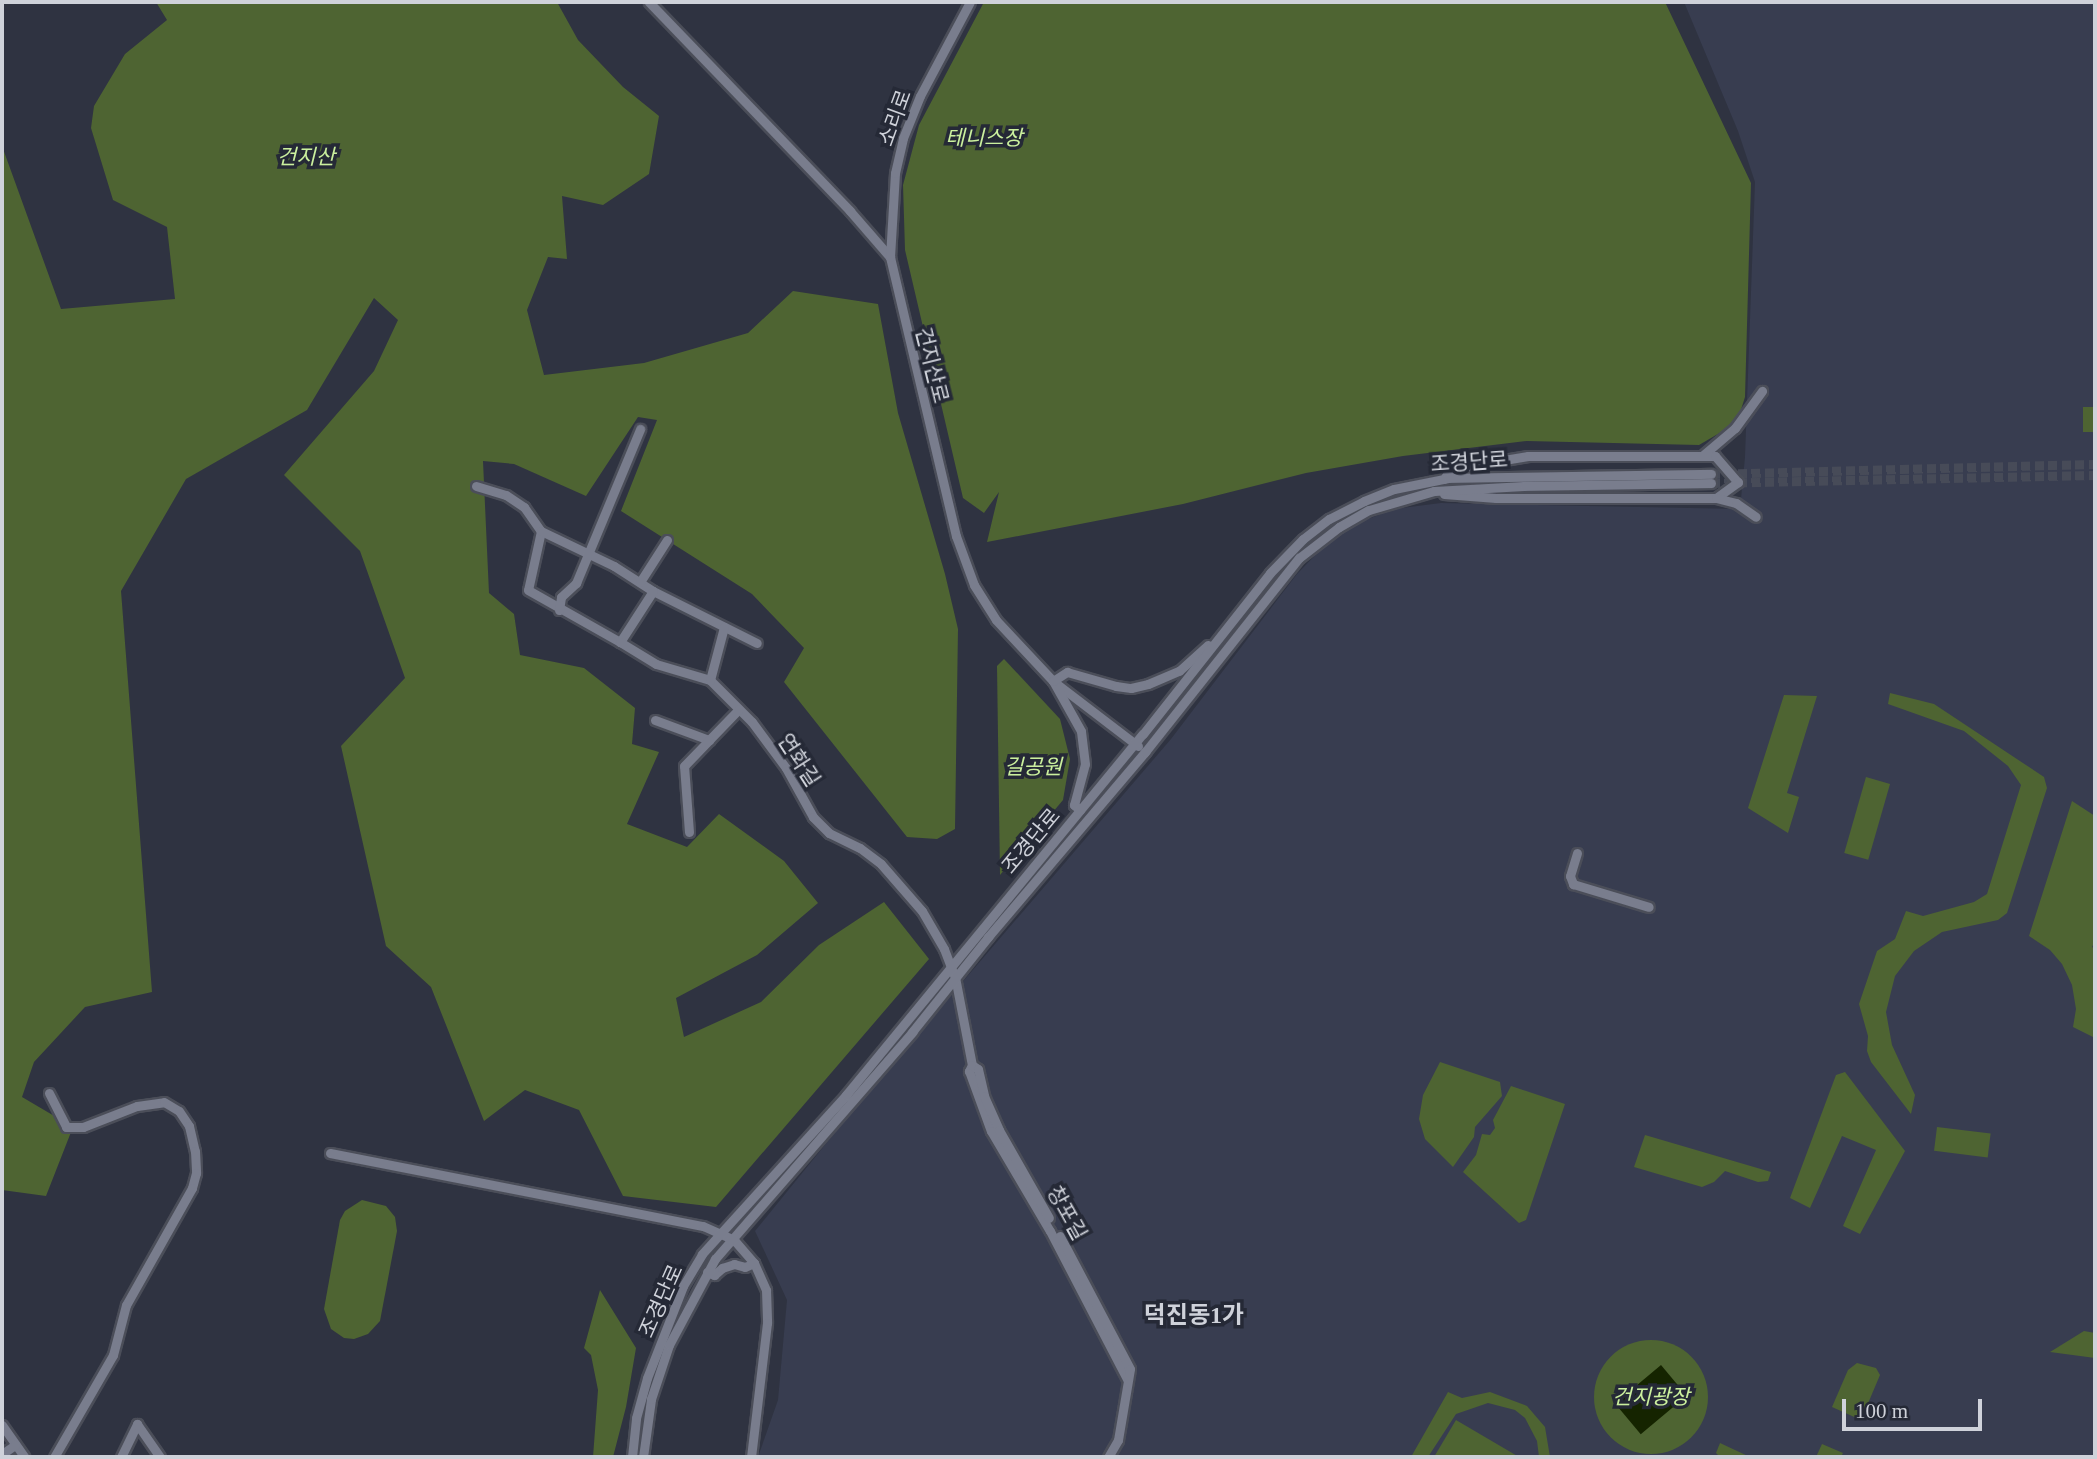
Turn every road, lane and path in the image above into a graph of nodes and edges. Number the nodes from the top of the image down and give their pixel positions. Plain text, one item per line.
1 (649, 2) edge
2 (970, 2) edge
3 (890, 257) junction
4 (1762, 391) dead end
5 (640, 429) dead end
6 (1702, 456) junction
7 (1444, 480) junction
8 (476, 486) dead end
9 (1440, 490) junction
10 (1716, 498) junction
11 (1756, 517) dead end
12 (541, 531) junction
13 (667, 540) dead end
14 (587, 555) junction
15 (640, 583) junction
16 (653, 591) junction
17 (559, 610) junction
18 (724, 627) junction
19 (1220, 635) junction
20 (620, 642) junction
21 (757, 643) dead end
22 (710, 680) junction
23 (1053, 681) junction
24 (738, 710) junction
25 (656, 720) dead end
26 (709, 740) junction
27 (1135, 744) junction
28 (1145, 752) junction
29 (1080, 810) junction
30 (690, 832) dead end
31 (1577, 853) dead end
32 (1648, 908) dead end
33 (950, 965) junction
34 (955, 977) junction
35 (50, 1093) dead end
36 (330, 1153) dead end
37 (719, 1233) junction
38 (734, 1240) junction
39 (754, 1263) junction
40 (707, 1272) junction
41 (2, 1425) edge
42 (15, 1445) junction
43 (2, 1454) edge
44 (24, 1457) edge
45 (54, 1457) edge
46 (121, 1457) edge
47 (160, 1457) edge
48 (632, 1457) edge
49 (643, 1457) edge
50 (751, 1457) edge
51 (1108, 1457) edge

1 - 3 street, 건지산로
2 - 3 street, 소리로
3 - 23 street, 건지산로
4 - 6 street
5 - 14 street
6 - 7 street
6 - 10 street
7 - 9 street, 조경단로
7 - 19 street, 조경단로
8 - 12 street
9 - 10 street
9 - 28 street, 조경단로
10 - 11 street
12 - 14 street
12 - 17 street
13 - 15 street
14 - 15 street
14 - 17 street
15 - 16 street
16 - 18 street
16 - 20 street
17 - 20 street
18 - 21 street
18 - 22 street
19 - 23 street
19 - 27 street, 조경단로
20 - 22 street
22 - 24 street, 연화길
23 - 27 street, 건지산로
23 - 29 street
24 - 26 street
24 - 33 street, 연화길
25 - 26 street
26 - 30 street
27 - 28 street, 건지산로
27 - 29 street, 조경단로
28 - 34 street, 조경단로
29 - 33 street, 조경단로
31 - 32 street
33 - 34 street, 연화길
33 - 37 street, 조경단로
34 - 38 street, 조경단로
34 - 51 street, 창포길
35 - 45 street
36 - 37 street
37 - 38 street
37 - 48 street, 조경단로
38 - 39 street
38 - 40 street, 조경단로
39 - 40 street
39 - 50 street
40 - 49 street, 조경단로
41 - 42 street
42 - 43 street
42 - 44 street
46 - 47 street

